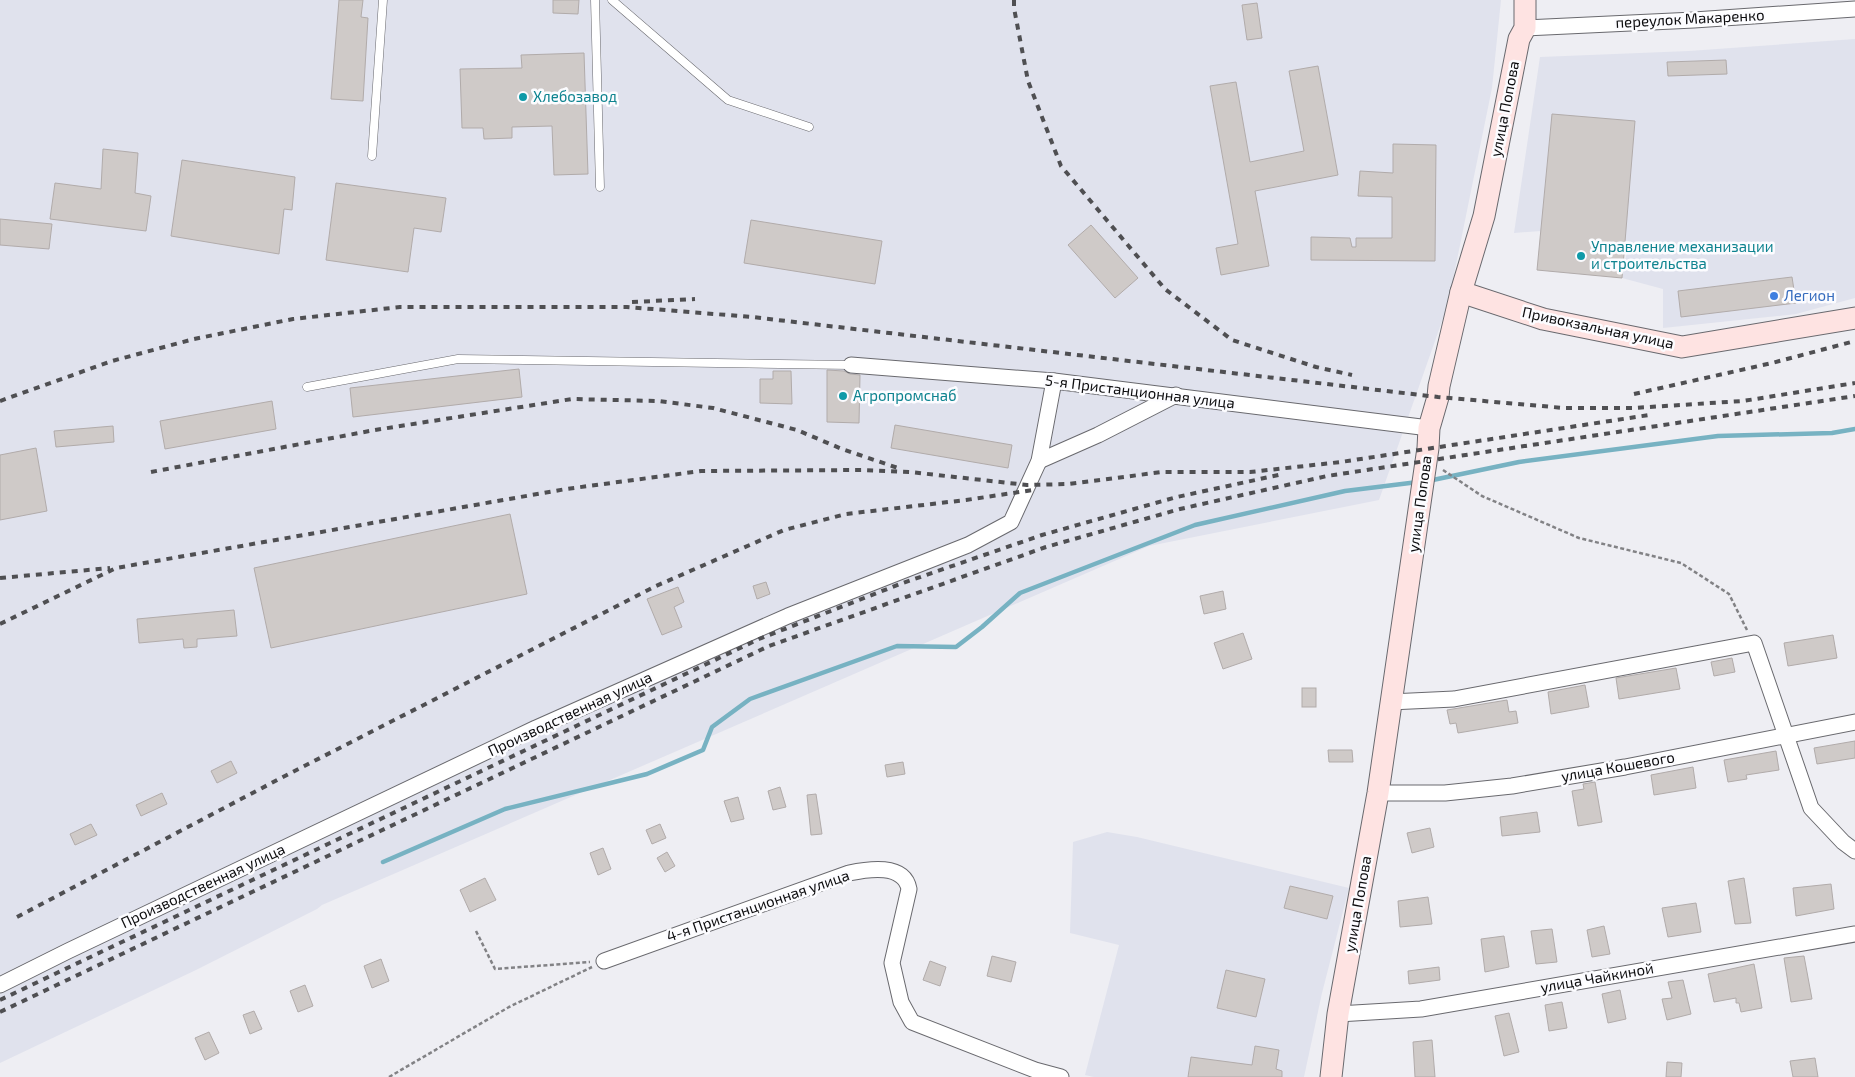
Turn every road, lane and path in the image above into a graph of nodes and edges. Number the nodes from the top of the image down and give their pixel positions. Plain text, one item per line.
1 (383, 0) edge
2 (595, 0) edge
3 (612, 0) edge
4 (1524, 0) edge
5 (1855, 9) edge
6 (1525, 28) junction
7 (809, 127) dead end
8 (372, 156) dead end
9 (600, 187) dead end
10 (1461, 292) junction
11 (1855, 318) edge
12 (850, 365) joint
13 (1054, 381) junction
14 (307, 387) dead end
15 (1176, 395) junction
16 (1429, 428) junction
17 (1426, 460) junction
18 (1038, 461) junction
19 (1754, 643) junction
20 (1390, 702) junction
21 (1855, 722) edge
22 (1787, 735) junction
23 (1378, 793) junction
24 (1855, 851) edge
25 (476, 931) dead end
26 (1855, 934) edge
27 (604, 961) junction
28 (0, 985) edge
29 (1338, 1014) junction
30 (389, 1077) edge
31 (1061, 1077) edge
32 (1331, 1077) edge

1 - 8 lane
2 - 9 lane
3 - 7 lane
4 - 6 street, улица Попова
5 - 6 street, переулок Макаренко
6 - 10 street, улица Попова
10 - 11 street, Привокзальная улица
10 - 16 street, улица Попова
12 - 13 street, 5-я Пристанционная улица
12 - 14 lane
13 - 15 street, 5-я Пристанционная улица
13 - 18 street, Производственная улица
15 - 16 street, 5-я Пристанционная улица
15 - 18 street
16 - 17 street, улица Попова
17 - 19 path
17 - 20 street, улица Попова
18 - 28 street, Производственная улица
19 - 20 street
19 - 22 street
20 - 23 street, улица Попова
21 - 22 street, улица Кошевого
22 - 23 street, улица Кошевого
22 - 24 street
23 - 29 street, улица Попова
25 - 27 path
26 - 29 street, улица Чайкиной
27 - 30 path
27 - 31 street, 4-я Пристанционная улица
29 - 32 street, улица Попова

